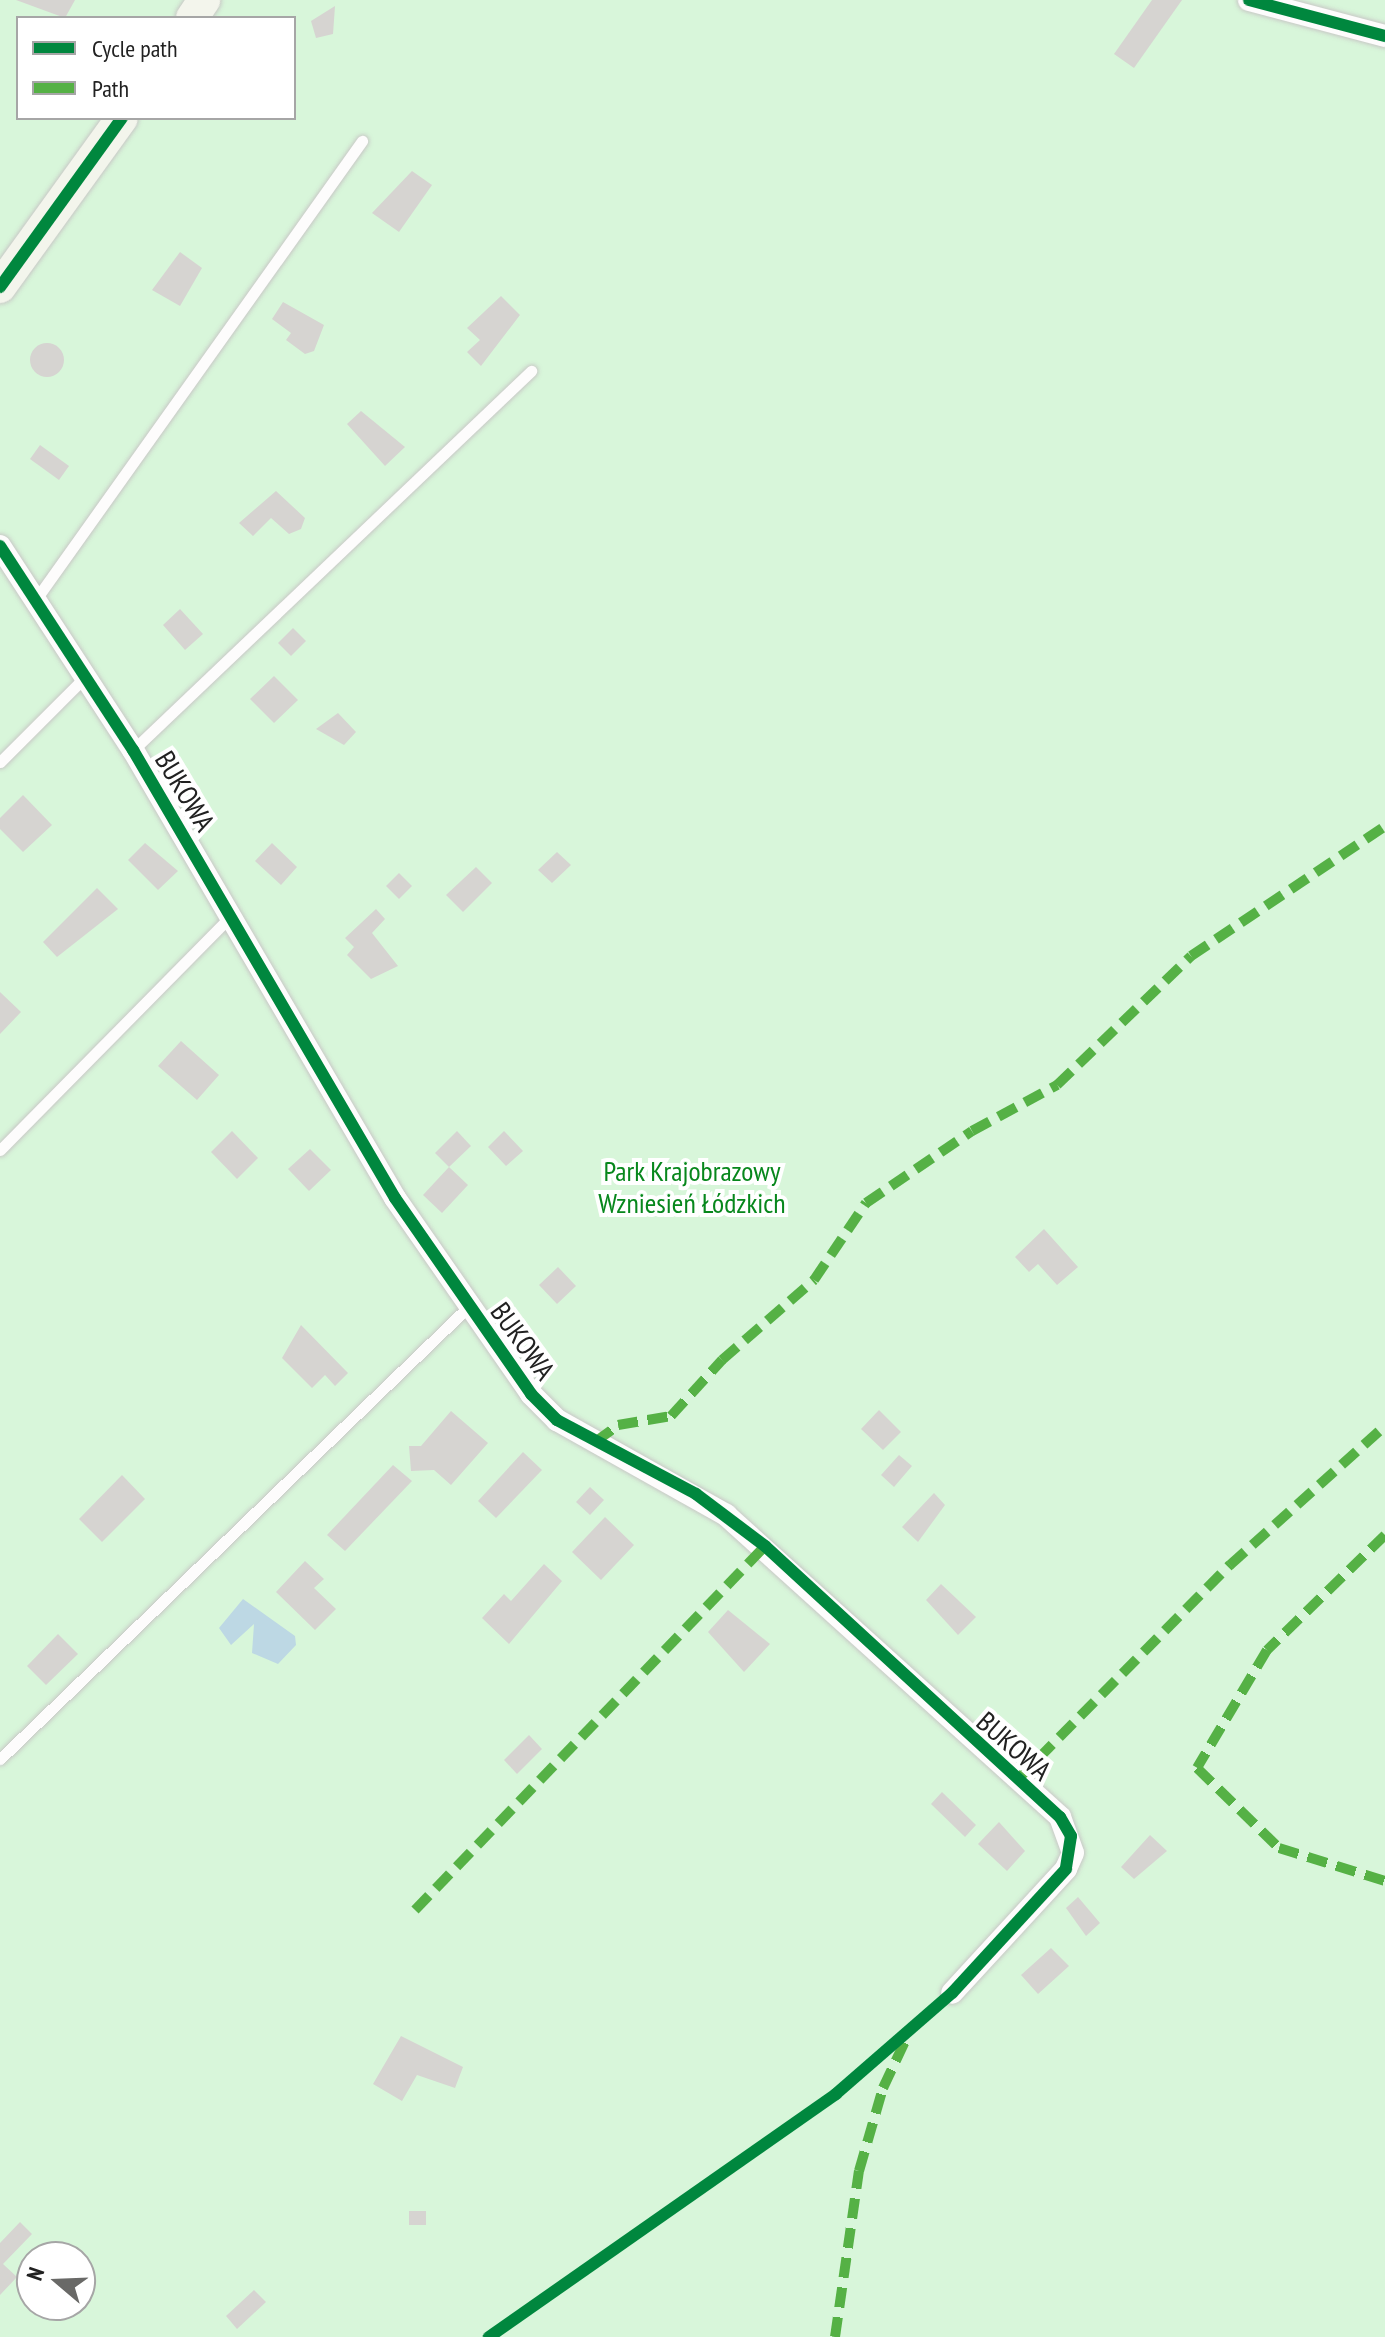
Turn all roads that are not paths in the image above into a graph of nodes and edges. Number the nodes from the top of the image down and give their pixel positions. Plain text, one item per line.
1 (1249, 0) edge
2 (1385, 36) edge
3 (121, 120) edge
4 (362, 141) dead end
5 (0, 287) edge
6 (531, 371) dead end
7 (0, 546) edge
8 (34, 602) junction
9 (85, 677) junction
10 (133, 750) junction
11 (0, 762) edge
12 (231, 916) junction
13 (0, 1150) edge
14 (468, 1307) junction
15 (0, 1759) edge
16 (952, 1993) dead end

1 - 2 street
3 - 5 street
4 - 8 lane
6 - 10 lane
7 - 8 street, BUKOWA
8 - 9 street, BUKOWA
9 - 10 street, BUKOWA
9 - 11 lane
10 - 12 street, BUKOWA
12 - 13 lane
12 - 14 street, BUKOWA
14 - 15 lane, BUKOWA
14 - 16 street, BUKOWA

